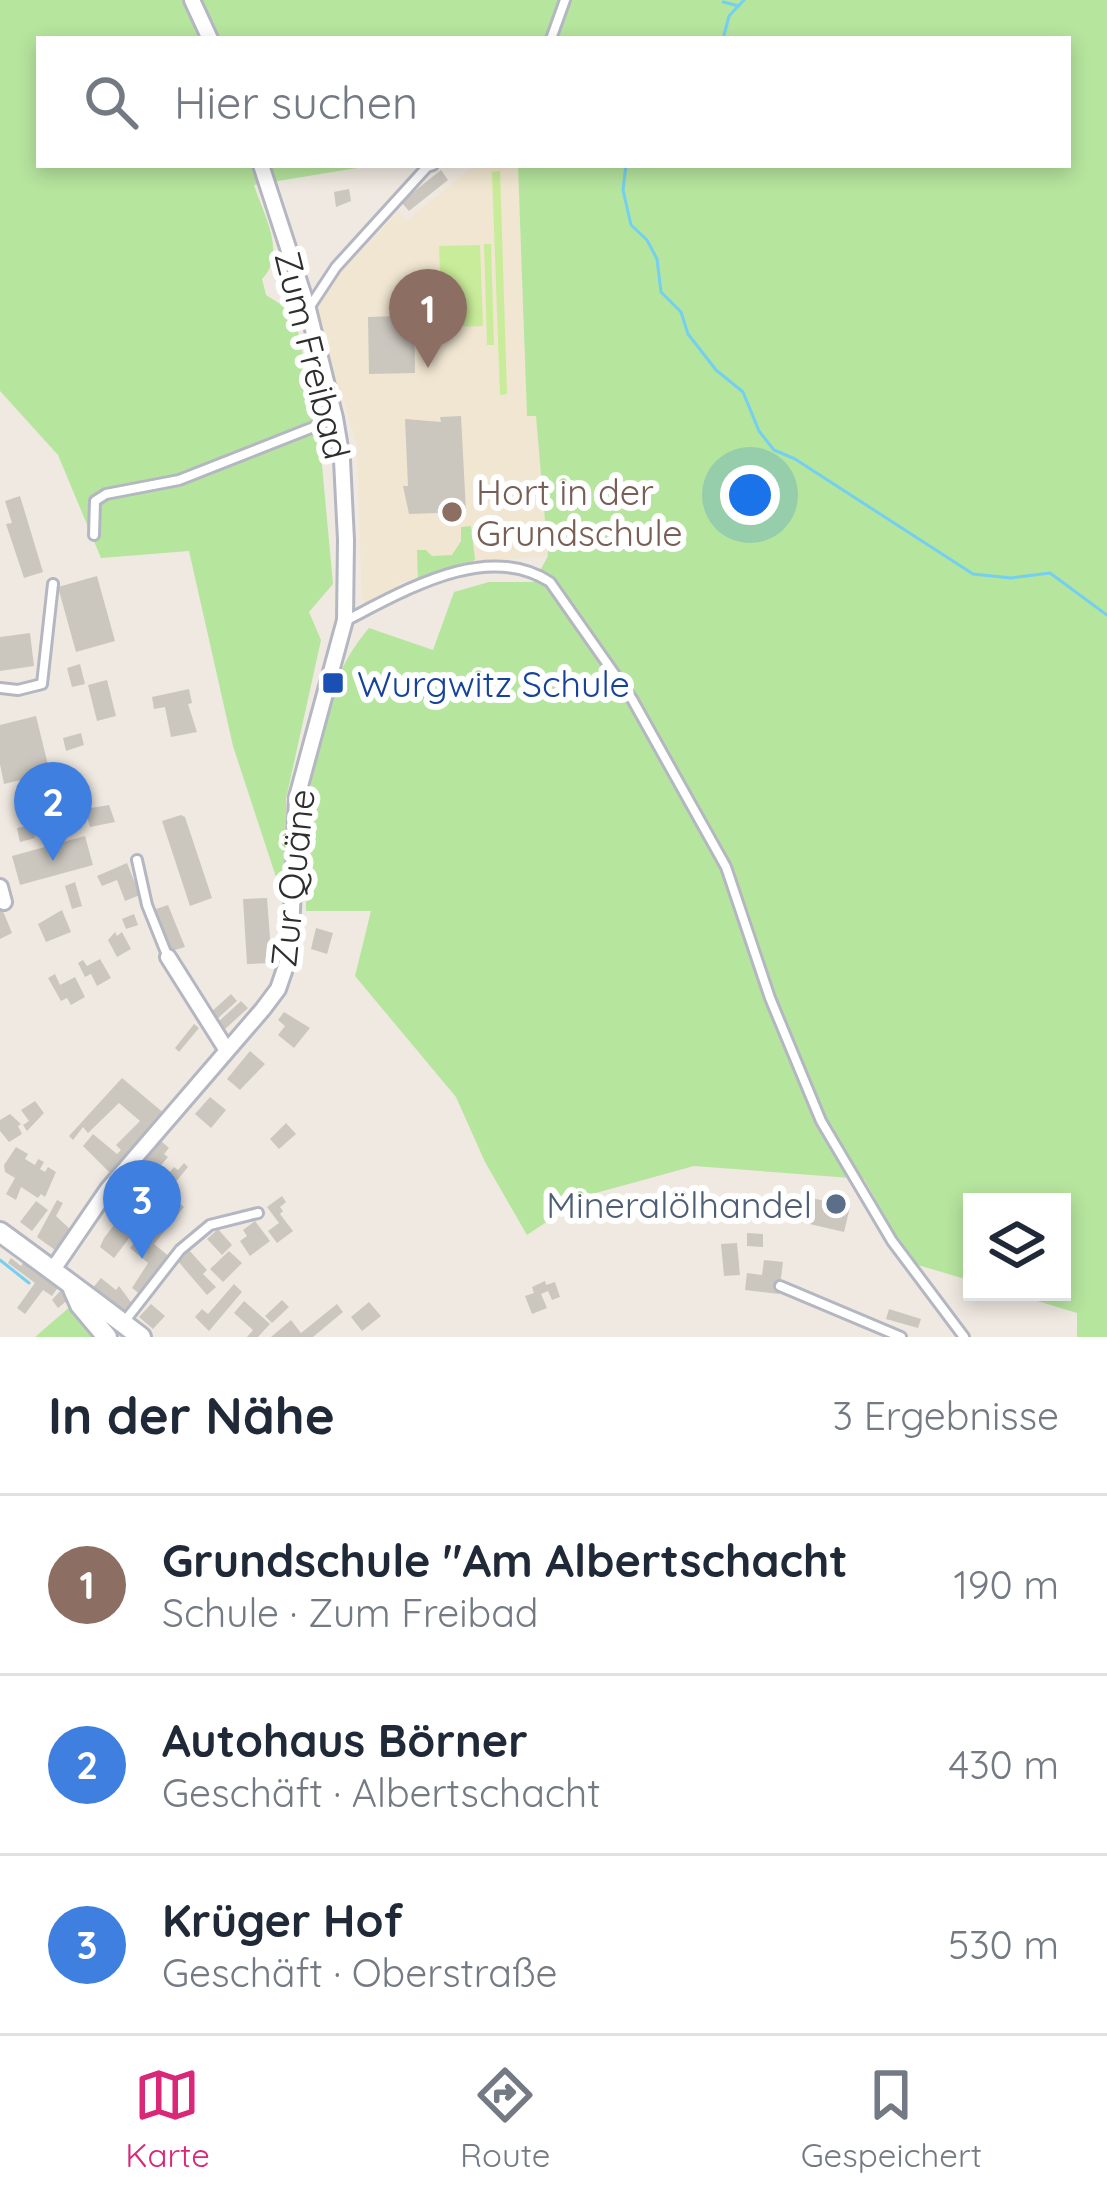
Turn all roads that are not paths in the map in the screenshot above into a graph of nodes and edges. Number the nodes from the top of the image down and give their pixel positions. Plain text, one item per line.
1 (192, 0) edge
2 (565, 0) edge
3 (209, 36) edge
4 (552, 36) edge
5 (262, 168) edge
6 (425, 168) edge
7 (308, 309) junction
8 (335, 418) junction
9 (94, 535) dead end
10 (53, 584) dead end
11 (345, 620) junction
12 (0, 688) edge
13 (137, 860) dead end
14 (168, 957) joint
15 (226, 1048) junction
16 (258, 1213) dead end
17 (0, 1232) edge
18 (53, 1268) junction
19 (780, 1286) dead end
20 (70, 1291) junction
21 (124, 1324) junction
22 (107, 1337) edge
23 (141, 1337) edge
24 (901, 1337) edge
25 (964, 1337) edge

1 - 3 street
2 - 4 lane
5 - 7 street, Zum Freibad
6 - 7 lane
7 - 8 street, Zum Freibad
8 - 9 lane
8 - 11 street, Zum Freibad
10 - 12 lane
11 - 15 street, Zur Quäne
11 - 25 lane
13 - 14 lane
14 - 15 street
15 - 18 street, Zur Quäne
16 - 21 lane
17 - 18 street
18 - 20 street
19 - 24 lane
20 - 21 street
20 - 22 street
21 - 23 street

